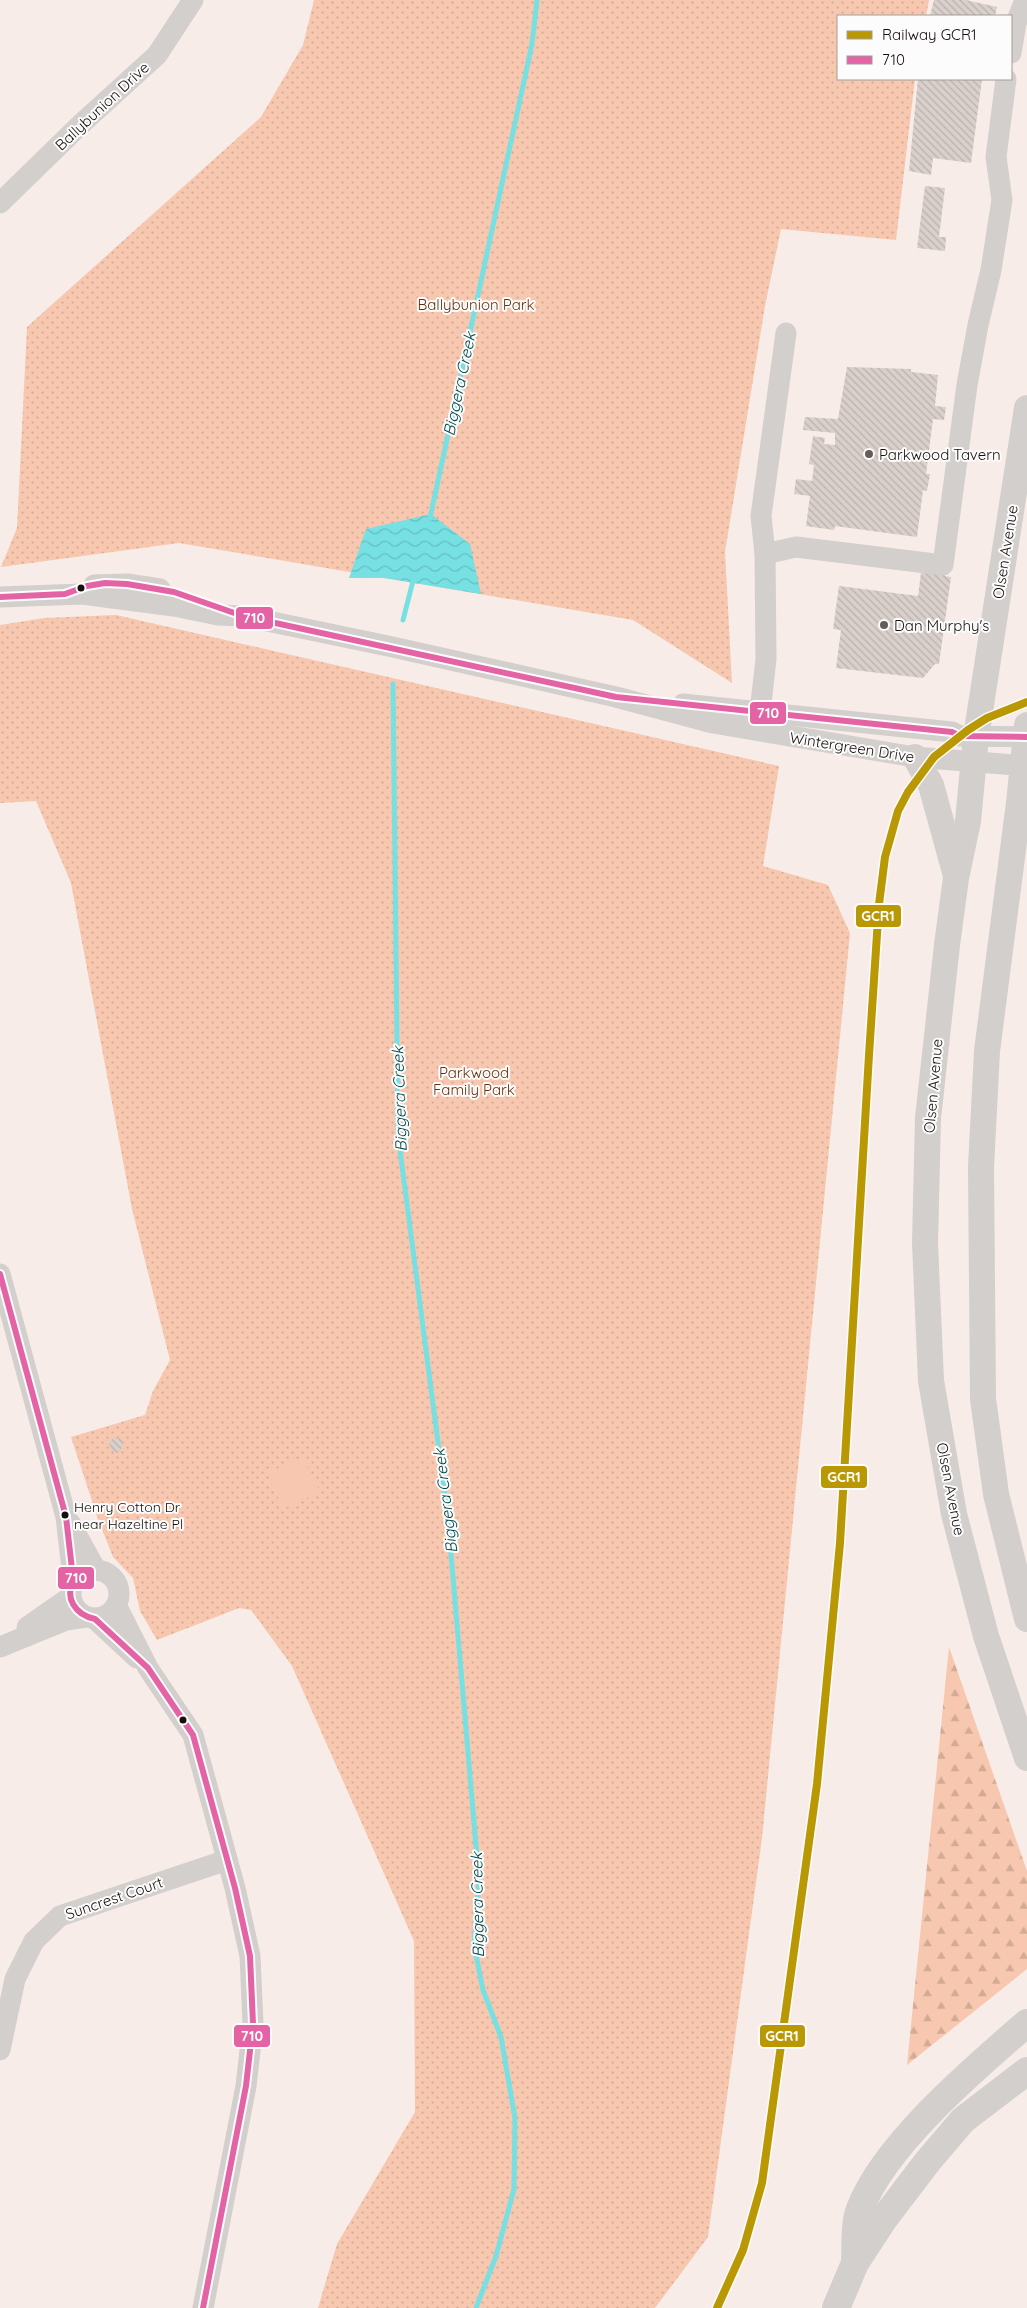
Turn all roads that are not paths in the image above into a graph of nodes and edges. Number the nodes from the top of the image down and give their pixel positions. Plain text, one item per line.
1 (193, 0) edge
2 (1025, 0) edge
3 (1012, 47) edge
4 (1006, 80) edge
5 (0, 203) edge
6 (786, 333) dead end
7 (1027, 408) edge
8 (765, 554) junction
9 (0, 597) edge
10 (616, 697) junction
11 (760, 712) junction
12 (1026, 733) edge
13 (975, 749) junction
14 (915, 758) junction
15 (1025, 766) edge
16 (1020, 837) edge
17 (956, 878) junction
18 (0, 1274) edge
19 (66, 1517) junction
20 (96, 1570) junction
21 (73, 1588) junction
22 (116, 1605) junction
23 (91, 1618) junction
24 (1027, 1619) edge
25 (1, 1646) edge
26 (148, 1668) junction
27 (1027, 1758) edge
28 (226, 1860) junction
29 (1027, 2023) edge
30 (0, 2050) edge
31 (1027, 2071) edge
32 (855, 2263) junction
33 (203, 2308) edge
34 (836, 2308) edge

1 - 5 street, Ballybunion Drive
2 - 3 street
4 - 8 street
6 - 8 street
7 - 13 main road, Olsen Avenue
8 - 11 street
9 - 10 street, Wintergreen Drive
10 - 11 street, Wintergreen Drive
10 - 14 street, Wintergreen Drive
11 - 13 street, Wintergreen Drive
12 - 13 street
12 - 15 main road
13 - 14 street, Wintergreen Drive
13 - 15 street
13 - 17 main road, Olsen Avenue
14 - 17 main road
15 - 16 main road
16 - 24 main road
17 - 27 main road, Olsen Avenue
18 - 19 street
19 - 20 street
19 - 21 street
20 - 21 street
20 - 22 street
21 - 23 street
21 - 25 street
22 - 23 street
22 - 26 street
23 - 25 street
23 - 26 street
26 - 28 street
28 - 30 street, Suncrest Court
28 - 33 street
29 - 32 highway
31 - 32 highway
32 - 34 highway

